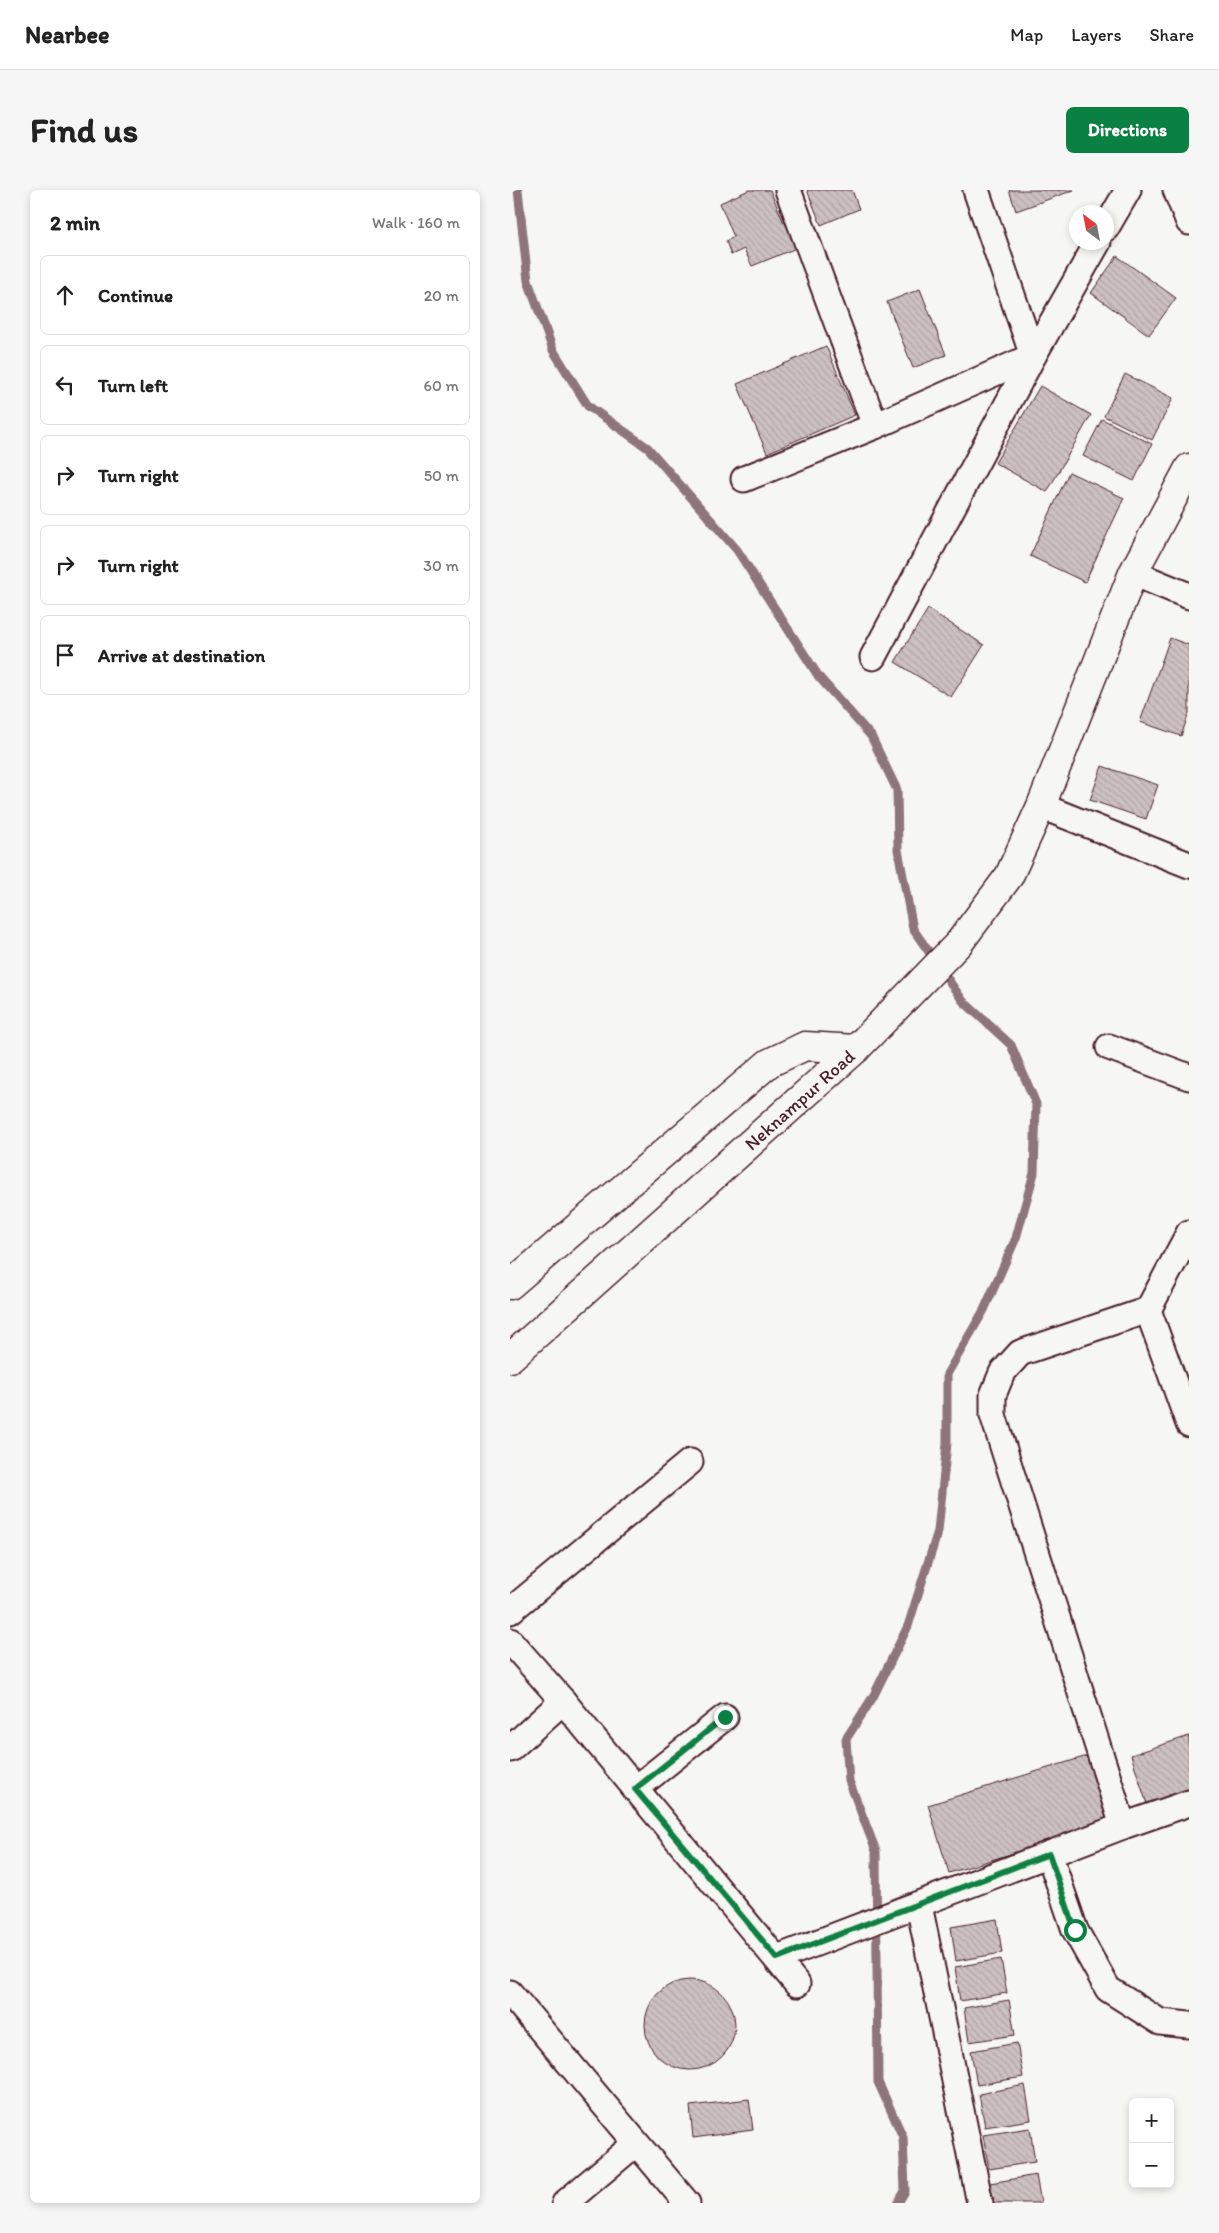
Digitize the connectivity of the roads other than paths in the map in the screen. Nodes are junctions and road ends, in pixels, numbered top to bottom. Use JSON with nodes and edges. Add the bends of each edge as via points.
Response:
{"nodes":[{"id":1,"x":788,"y":190,"type":"edge"},
{"id":2,"x":976,"y":190,"type":"edge"},
{"id":3,"x":1128,"y":190,"type":"edge"},
{"id":4,"x":1176,"y":190,"type":"edge"},
{"id":5,"x":1114,"y":214,"type":"edge"},
{"id":6,"x":1189,"y":222,"type":"edge"},
{"id":7,"x":1093,"y":250,"type":"edge"},
{"id":8,"x":1033,"y":356,"type":"junction"},
{"id":9,"x":875,"y":426,"type":"junction"},
{"id":10,"x":1189,"y":468,"type":"edge"},
{"id":11,"x":744,"y":479,"type":"dead end"},
{"id":12,"x":1133,"y":572,"type":"junction"},
{"id":13,"x":1189,"y":596,"type":"edge"},
{"id":14,"x":873,"y":657,"type":"dead end"},
{"id":15,"x":1042,"y":806,"type":"junction"},
{"id":16,"x":1189,"y":865,"type":"edge"},
{"id":17,"x":1109,"y":1047,"type":"dead end"},
{"id":18,"x":856,"y":1049,"type":"junction"},
{"id":19,"x":1189,"y":1077,"type":"edge"},
{"id":20,"x":1189,"y":1233,"type":"edge"},
{"id":21,"x":510,"y":1285,"type":"edge"},
{"id":22,"x":1148,"y":1310,"type":"junction"},
{"id":23,"x":510,"y":1358,"type":"edge"},
{"id":24,"x":1189,"y":1424,"type":"edge"},
{"id":25,"x":690,"y":1462,"type":"dead end"},
{"id":26,"x":510,"y":1611,"type":"edge"},
{"id":27,"x":510,"y":1641,"type":"edge"},
{"id":28,"x":563,"y":1701,"type":"junction"},
{"id":29,"x":725,"y":1717,"type":"dead end"},
{"id":30,"x":510,"y":1749,"type":"edge"},
{"id":31,"x":635,"y":1789,"type":"junction"},
{"id":32,"x":1189,"y":1803,"type":"edge"},
{"id":33,"x":1123,"y":1826,"type":"junction"},
{"id":34,"x":1049,"y":1854,"type":"junction"},
{"id":35,"x":908,"y":1909,"type":"junction"},
{"id":36,"x":777,"y":1958,"type":"junction"},
{"id":37,"x":797,"y":1984,"type":"dead end"},
{"id":38,"x":510,"y":1993,"type":"edge"},
{"id":39,"x":1189,"y":2025,"type":"edge"},
{"id":40,"x":635,"y":2144,"type":"junction"},
{"id":41,"x":566,"y":2203,"type":"edge"},
{"id":42,"x":687,"y":2203,"type":"edge"},
{"id":43,"x":980,"y":2203,"type":"edge"}],
"edges":[{"from":1,"to":9,"type":"street"},
{"from":2,"to":8,"type":"street"},
{"from":3,"to":5,"type":"street"},
{"from":4,"to":6,"type":"street"},
{"from":7,"to":8,"type":"street"},
{"from":8,"to":9,"type":"street"},
{"from":8,"to":14,"type":"street"},
{"from":9,"to":11,"type":"street"},
{"from":10,"to":12,"type":"street"},
{"from":12,"to":13,"type":"street"},
{"from":12,"to":15,"type":"street"},
{"from":15,"to":16,"type":"street"},
{"from":15,"to":18,"type":"street","via":[[1009,876],[959,943]]},
{"from":17,"to":19,"type":"street"},
{"from":18,"to":21,"type":"street","name":"Neknampur Road","via":[[805,1046],[769,1063]]},
{"from":18,"to":23,"type":"street","name":"Neknampur Road"},
{"from":20,"to":22,"type":"street"},
{"from":22,"to":24,"type":"street"},
{"from":22,"to":33,"type":"street","via":[[1020,1353],[1002,1374],[992,1395],[993,1416]]},
{"from":25,"to":26,"type":"street"},
{"from":27,"to":28,"type":"street"},
{"from":28,"to":30,"type":"street"},
{"from":28,"to":31,"type":"street"},
{"from":29,"to":31,"type":"street"},
{"from":31,"to":36,"type":"street"},
{"from":32,"to":33,"type":"street"},
{"from":33,"to":34,"type":"street"},
{"from":34,"to":35,"type":"street"},
{"from":34,"to":39,"type":"street","via":[[1075,1930],[1108,1989],[1160,2022]]},
{"from":35,"to":36,"type":"street"},
{"from":35,"to":43,"type":"street"},
{"from":36,"to":37,"type":"street"},
{"from":38,"to":40,"type":"street"},
{"from":40,"to":41,"type":"street"},
{"from":40,"to":42,"type":"street"}]}
